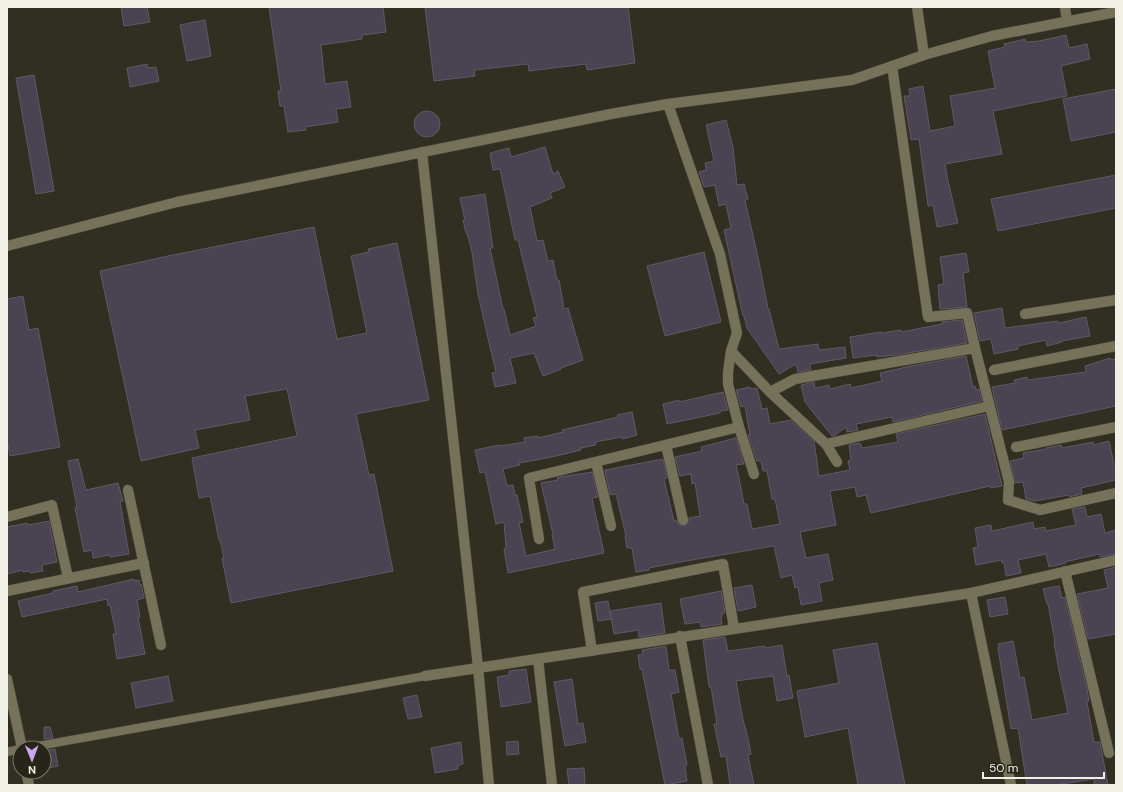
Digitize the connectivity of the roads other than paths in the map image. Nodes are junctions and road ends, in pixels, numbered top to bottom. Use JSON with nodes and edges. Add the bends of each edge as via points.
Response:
{"nodes":[{"id":1,"x":917,"y":7,"type":"edge"},
{"id":2,"x":1065,"y":7,"type":"edge"},
{"id":3,"x":1104,"y":10,"type":"edge"},
{"id":4,"x":1116,"y":12,"type":"edge"},
{"id":5,"x":1068,"y":21,"type":"junction"},
{"id":6,"x":924,"y":55,"type":"junction"},
{"id":7,"x":892,"y":66,"type":"junction"},
{"id":8,"x":668,"y":104,"type":"junction"},
{"id":9,"x":422,"y":152,"type":"junction"},
{"id":10,"x":7,"y":246,"type":"edge"},
{"id":11,"x":1116,"y":300,"type":"edge"},
{"id":12,"x":1025,"y":314,"type":"dead end"},
{"id":13,"x":1116,"y":346,"type":"edge"},
{"id":14,"x":975,"y":348,"type":"junction"},
{"id":15,"x":731,"y":351,"type":"junction"},
{"id":16,"x":994,"y":370,"type":"dead end"},
{"id":17,"x":770,"y":392,"type":"junction"},
{"id":18,"x":989,"y":406,"type":"junction"},
{"id":19,"x":739,"y":427,"type":"junction"},
{"id":20,"x":1116,"y":427,"type":"edge"},
{"id":21,"x":826,"y":444,"type":"junction"},
{"id":22,"x":666,"y":445,"type":"junction"},
{"id":23,"x":1016,"y":447,"type":"dead end"},
{"id":24,"x":596,"y":462,"type":"junction"},
{"id":25,"x":837,"y":462,"type":"dead end"},
{"id":26,"x":754,"y":474,"type":"dead end"},
{"id":27,"x":128,"y":490,"type":"dead end"},
{"id":28,"x":1116,"y":493,"type":"edge"},
{"id":29,"x":7,"y":517,"type":"edge"},
{"id":30,"x":683,"y":520,"type":"dead end"},
{"id":31,"x":611,"y":526,"type":"dead end"},
{"id":32,"x":539,"y":539,"type":"dead end"},
{"id":33,"x":1116,"y":560,"type":"edge"},
{"id":34,"x":144,"y":563,"type":"junction"},
{"id":35,"x":1065,"y":572,"type":"junction"},
{"id":36,"x":68,"y":578,"type":"junction"},
{"id":37,"x":7,"y":591,"type":"edge"},
{"id":38,"x":971,"y":593,"type":"junction"},
{"id":39,"x":734,"y":628,"type":"junction"},
{"id":40,"x":680,"y":636,"type":"junction"},
{"id":41,"x":161,"y":645,"type":"dead end"},
{"id":42,"x":592,"y":651,"type":"junction"},
{"id":43,"x":538,"y":659,"type":"junction"},
{"id":44,"x":478,"y":667,"type":"junction"},
{"id":45,"x":425,"y":676,"type":"joint"},
{"id":46,"x":7,"y":679,"type":"edge"},
{"id":47,"x":19,"y":740,"type":"edge"},
{"id":48,"x":52,"y":743,"type":"edge"},
{"id":49,"x":1109,"y":753,"type":"dead end"},
{"id":50,"x":489,"y":785,"type":"edge"},
{"id":51,"x":552,"y":785,"type":"edge"},
{"id":52,"x":708,"y":785,"type":"edge"},
{"id":53,"x":1011,"y":785,"type":"edge"}],
"edges":[{"from":1,"to":6,"type":"street"},
{"from":2,"to":5,"type":"street"},
{"from":3,"to":4,"type":"street"},
{"from":3,"to":5,"type":"street"},
{"from":5,"to":6,"type":"street","via":[[992,36]]},
{"from":6,"to":7,"type":"street"},
{"from":7,"to":8,"type":"street","via":[[852,80]]},
{"from":7,"to":14,"type":"street","via":[[928,317],[967,312]]},
{"from":8,"to":9,"type":"street"},
{"from":8,"to":15,"type":"street","via":[[720,254],[737,333]]},
{"from":9,"to":10,"type":"street","via":[[178,202]]},
{"from":9,"to":44,"type":"street"},
{"from":11,"to":12,"type":"street"},
{"from":13,"to":16,"type":"street"},
{"from":14,"to":17,"type":"street","via":[[795,379]]},
{"from":14,"to":18,"type":"street"},
{"from":15,"to":17,"type":"street"},
{"from":15,"to":19,"type":"street","via":[[728,384]]},
{"from":17,"to":21,"type":"street"},
{"from":18,"to":21,"type":"street"},
{"from":18,"to":28,"type":"street","via":[[1009,482],[1008,500],[1040,510]]},
{"from":19,"to":22,"type":"street"},
{"from":19,"to":26,"type":"street"},
{"from":20,"to":23,"type":"street"},
{"from":21,"to":25,"type":"street"},
{"from":22,"to":24,"type":"street"},
{"from":22,"to":30,"type":"street"},
{"from":24,"to":31,"type":"street"},
{"from":24,"to":32,"type":"street","via":[[529,478]]},
{"from":27,"to":34,"type":"street"},
{"from":29,"to":36,"type":"street","via":[[52,505]]},
{"from":33,"to":35,"type":"street"},
{"from":34,"to":36,"type":"street"},
{"from":34,"to":41,"type":"street"},
{"from":35,"to":38,"type":"street"},
{"from":35,"to":49,"type":"street"},
{"from":36,"to":37,"type":"street"},
{"from":38,"to":39,"type":"street"},
{"from":38,"to":53,"type":"street"},
{"from":39,"to":40,"type":"street"},
{"from":39,"to":42,"type":"street","via":[[723,564],[583,592]]},
{"from":40,"to":42,"type":"street"},
{"from":40,"to":52,"type":"street"},
{"from":42,"to":43,"type":"street"},
{"from":43,"to":44,"type":"street"},
{"from":43,"to":51,"type":"street"},
{"from":44,"to":45,"type":"street"},
{"from":44,"to":50,"type":"street"},
{"from":45,"to":48,"type":"lane"},
{"from":46,"to":47,"type":"street"}]}
